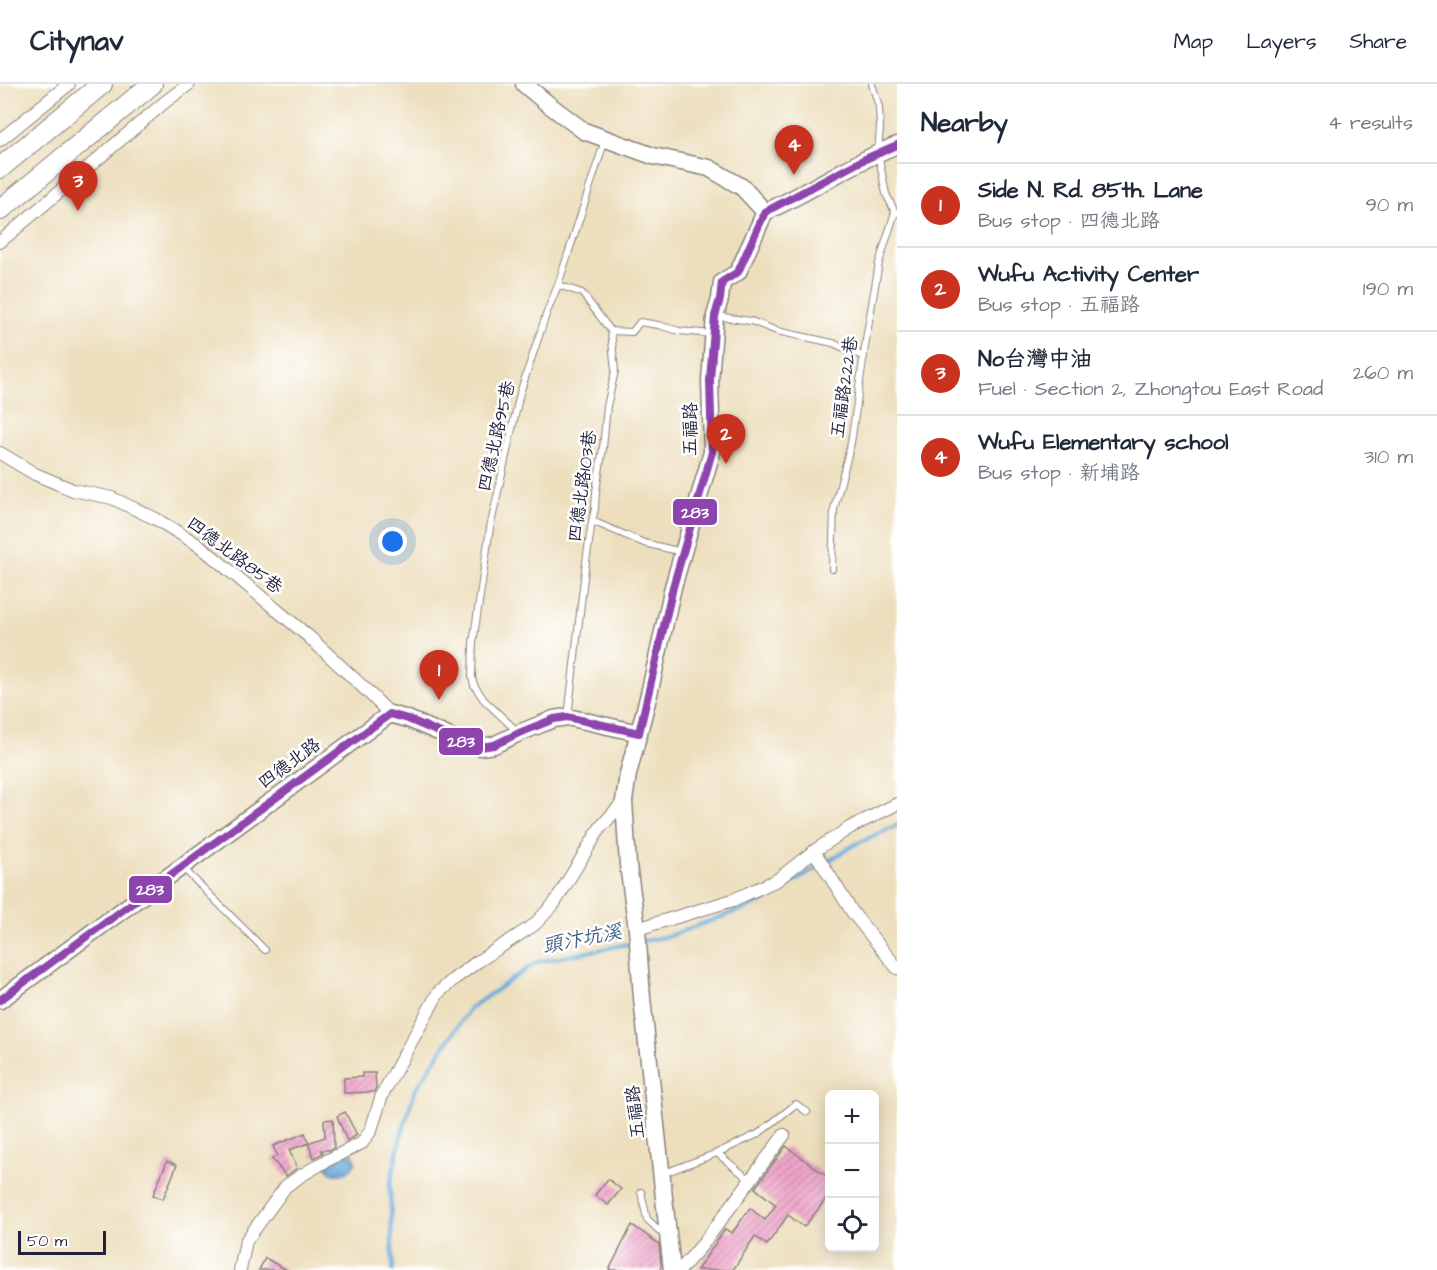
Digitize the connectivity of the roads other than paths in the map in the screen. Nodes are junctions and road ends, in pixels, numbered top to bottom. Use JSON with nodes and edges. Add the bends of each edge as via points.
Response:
{"nodes":[{"id":1,"x":69,"y":84,"type":"edge"},
{"id":2,"x":102,"y":84,"type":"edge"},
{"id":3,"x":152,"y":84,"type":"edge"},
{"id":4,"x":189,"y":84,"type":"edge"},
{"id":5,"x":524,"y":84,"type":"edge"},
{"id":6,"x":872,"y":84,"type":"edge"},
{"id":7,"x":606,"y":139,"type":"junction"},
{"id":8,"x":0,"y":140,"type":"edge"},
{"id":9,"x":897,"y":145,"type":"edge"},
{"id":10,"x":878,"y":153,"type":"junction"},
{"id":11,"x":0,"y":168,"type":"edge"},
{"id":12,"x":0,"y":210,"type":"edge"},
{"id":13,"x":765,"y":212,"type":"junction"},
{"id":14,"x":896,"y":212,"type":"edge"},
{"id":15,"x":0,"y":242,"type":"edge"},
{"id":16,"x":558,"y":285,"type":"junction"},
{"id":17,"x":715,"y":316,"type":"junction"},
{"id":18,"x":611,"y":331,"type":"junction"},
{"id":19,"x":713,"y":334,"type":"junction"},
{"id":20,"x":864,"y":357,"type":"junction"},
{"id":21,"x":0,"y":453,"type":"edge"},
{"id":22,"x":592,"y":521,"type":"junction"},
{"id":23,"x":683,"y":552,"type":"junction"},
{"id":24,"x":832,"y":569,"type":"dead end"},
{"id":25,"x":390,"y":714,"type":"junction"},
{"id":26,"x":567,"y":717,"type":"junction"},
{"id":27,"x":519,"y":733,"type":"junction"},
{"id":28,"x":639,"y":733,"type":"junction"},
{"id":29,"x":624,"y":801,"type":"junction"},
{"id":30,"x":897,"y":804,"type":"edge"},
{"id":31,"x":814,"y":851,"type":"junction"},
{"id":32,"x":182,"y":866,"type":"junction"},
{"id":33,"x":637,"y":929,"type":"junction"},
{"id":34,"x":265,"y":950,"type":"dead end"},
{"id":35,"x":897,"y":968,"type":"edge"},
{"id":36,"x":0,"y":1000,"type":"edge"},
{"id":37,"x":807,"y":1112,"type":"dead end"},
{"id":38,"x":784,"y":1135,"type":"dead end"},
{"id":39,"x":717,"y":1153,"type":"junction"},
{"id":40,"x":662,"y":1175,"type":"junction"},
{"id":41,"x":750,"y":1180,"type":"junction"},
{"id":42,"x":641,"y":1192,"type":"dead end"},
{"id":43,"x":669,"y":1240,"type":"junction"},
{"id":44,"x":240,"y":1270,"type":"edge"},
{"id":45,"x":672,"y":1270,"type":"edge"},
{"id":46,"x":680,"y":1270,"type":"edge"}],
"edges":[{"from":1,"to":8,"type":"street"},
{"from":2,"to":11,"type":"main road"},
{"from":3,"to":12,"type":"main road"},
{"from":4,"to":15,"type":"street"},
{"from":5,"to":7,"type":"street","via":[[584,131]]},
{"from":6,"to":10,"type":"lane","via":[[879,107]]},
{"from":7,"to":13,"type":"street","via":[[653,156],[709,168],[742,187]]},
{"from":7,"to":16,"type":"lane","name":"四德北路95巷"},
{"from":9,"to":10,"type":"street"},
{"from":10,"to":13,"type":"street"},
{"from":10,"to":14,"type":"lane","via":[[886,194]]},
{"from":13,"to":17,"type":"street","name":"五福路","via":[[738,272],[722,282]]},
{"from":14,"to":20,"type":"lane","name":"五福路222巷","via":[[879,263]]},
{"from":16,"to":18,"type":"lane","via":[[582,293]]},
{"from":16,"to":27,"type":"lane","name":"四德北路95巷","via":[[519,393],[490,528],[473,643],[474,685]]},
{"from":17,"to":19,"type":"street","name":"五福路"},
{"from":17,"to":20,"type":"lane","via":[[751,321],[833,343]]},
{"from":18,"to":19,"type":"lane","via":[[632,332],[640,322]]},
{"from":18,"to":22,"type":"lane","name":"四德北路103巷","via":[[615,371]]},
{"from":19,"to":23,"type":"street","name":"五福路","via":[[712,452]]},
{"from":20,"to":24,"type":"lane","name":"五福路222巷","via":[[852,443],[834,509]]},
{"from":21,"to":25,"type":"street","name":"四德北路85巷","via":[[73,490],[112,498],[200,546],[308,636]]},
{"from":22,"to":23,"type":"lane","via":[[644,543]]},
{"from":22,"to":26,"type":"lane","name":"四德北路103巷"},
{"from":23,"to":28,"type":"street","name":"五福路"},
{"from":25,"to":27,"type":"street","via":[[408,718],[469,746],[494,745]]},
{"from":25,"to":32,"type":"street","name":"四德北路"},
{"from":26,"to":27,"type":"street"},
{"from":26,"to":28,"type":"street"},
{"from":28,"to":29,"type":"street","name":"五福路"},
{"from":29,"to":33,"type":"street","name":"五福路"},
{"from":29,"to":44,"type":"street","via":[[600,828],[554,904],[534,925],[438,993],[382,1095],[371,1130],[362,1143],[286,1186],[246,1241]]},
{"from":30,"to":31,"type":"street"},
{"from":31,"to":33,"type":"street","via":[[777,879],[733,900]]},
{"from":31,"to":35,"type":"street","via":[[853,913]]},
{"from":32,"to":34,"type":"lane"},
{"from":32,"to":36,"type":"street","name":"四德北路"},
{"from":33,"to":40,"type":"street","name":"五福路"},
{"from":37,"to":39,"type":"lane","via":[[795,1104],[758,1134]]},
{"from":38,"to":41,"type":"street"},
{"from":39,"to":40,"type":"lane"},
{"from":39,"to":41,"type":"lane"},
{"from":40,"to":43,"type":"street","name":"五福路"},
{"from":41,"to":46,"type":"street"},
{"from":42,"to":43,"type":"lane","via":[[646,1219]]},
{"from":43,"to":45,"type":"street","name":"五福路"}]}
